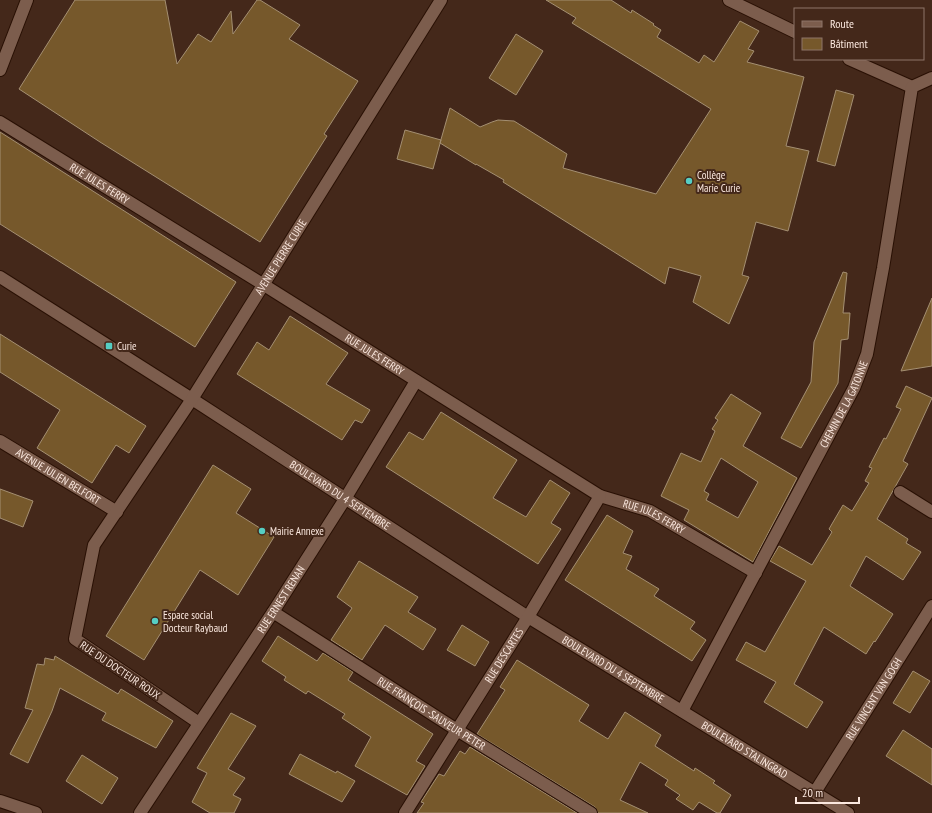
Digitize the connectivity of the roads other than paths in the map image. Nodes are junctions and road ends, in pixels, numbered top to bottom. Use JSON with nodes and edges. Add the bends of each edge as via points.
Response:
{"nodes":[{"id":1,"x":27,"y":0,"type":"edge"},
{"id":2,"x":441,"y":0,"type":"edge"},
{"id":3,"x":729,"y":0,"type":"edge"},
{"id":4,"x":794,"y":32,"type":"edge"},
{"id":5,"x":851,"y":60,"type":"edge"},
{"id":6,"x":0,"y":70,"type":"edge"},
{"id":7,"x":932,"y":78,"type":"edge"},
{"id":8,"x":912,"y":88,"type":"junction"},
{"id":9,"x":0,"y":122,"type":"edge"},
{"id":10,"x":0,"y":277,"type":"edge"},
{"id":11,"x":264,"y":285,"type":"junction"},
{"id":12,"x":416,"y":381,"type":"junction"},
{"id":13,"x":192,"y":399,"type":"junction"},
{"id":14,"x":0,"y":441,"type":"edge"},
{"id":15,"x":900,"y":492,"type":"dead end"},
{"id":16,"x":600,"y":496,"type":"junction"},
{"id":17,"x":345,"y":499,"type":"junction"},
{"id":18,"x":116,"y":512,"type":"junction"},
{"id":19,"x":932,"y":512,"type":"edge"},
{"id":20,"x":756,"y":572,"type":"junction"},
{"id":21,"x":932,"y":606,"type":"edge"},
{"id":22,"x":273,"y":612,"type":"junction"},
{"id":23,"x":528,"y":617,"type":"junction"},
{"id":24,"x":682,"y":711,"type":"junction"},
{"id":25,"x":199,"y":723,"type":"junction"},
{"id":26,"x":457,"y":730,"type":"junction"},
{"id":27,"x":815,"y":792,"type":"junction"},
{"id":28,"x":0,"y":801,"type":"edge"},
{"id":29,"x":36,"y":813,"type":"edge"},
{"id":30,"x":140,"y":813,"type":"edge"},
{"id":31,"x":405,"y":813,"type":"edge"},
{"id":32,"x":591,"y":813,"type":"edge"},
{"id":33,"x":848,"y":813,"type":"edge"}],
"edges":[{"from":1,"to":6,"type":"street"},
{"from":2,"to":11,"type":"street","name":"AVENUE PIERRE CURIE"},
{"from":3,"to":4,"type":"street"},
{"from":5,"to":8,"type":"street"},
{"from":7,"to":8,"type":"street"},
{"from":8,"to":20,"type":"street","name":"CHEMIN DE LA GATONNE","via":[[867,354],[854,388]]},
{"from":9,"to":11,"type":"street","name":"RUE JULES FERRY"},
{"from":10,"to":13,"type":"street","name":"BOULEVARD DU 4 SEPTEMBRE"},
{"from":11,"to":12,"type":"street","name":"RUE JULES FERRY"},
{"from":11,"to":13,"type":"street","name":"AVENUE PIERRE CURIE"},
{"from":12,"to":16,"type":"street","name":"RUE JULES FERRY"},
{"from":12,"to":17,"type":"street","name":"RUE ERNEST RENAN"},
{"from":13,"to":17,"type":"street","name":"BOULEVARD DU 4 SEPTEMBRE"},
{"from":13,"to":18,"type":"street","name":"AVENUE PIERRE CURIE"},
{"from":14,"to":18,"type":"street","name":"AVENUE JULIEN BELFORT"},
{"from":15,"to":19,"type":"street"},
{"from":16,"to":20,"type":"street","name":"RUE JULES FERRY","via":[[650,511]]},
{"from":16,"to":23,"type":"street","name":"RUE DESCARTES"},
{"from":17,"to":22,"type":"street","name":"RUE ERNEST RENAN"},
{"from":17,"to":23,"type":"street","name":"BOULEVARD DU 4 SEPTEMBRE"},
{"from":18,"to":25,"type":"street","name":"RUE DU DOCTEUR ROUX","via":[[94,545],[75,639]]},
{"from":20,"to":24,"type":"street","name":"CHEMIN DE LA GATONNE"},
{"from":21,"to":27,"type":"street","name":"RUE VINCENT VAN GOGH"},
{"from":22,"to":25,"type":"street","name":"RUE ERNEST RENAN"},
{"from":22,"to":26,"type":"street","name":"RUE FRANÇOIS -SAUVEUR PETER"},
{"from":23,"to":24,"type":"street","name":"BOULEVARD DU 4 SEPTEMBRE"},
{"from":23,"to":26,"type":"street","name":"RUE DESCARTES"},
{"from":24,"to":27,"type":"street","name":"BOULEVARD STALINGRAD"},
{"from":25,"to":30,"type":"street","name":"RUE ERNEST RENAN"},
{"from":26,"to":31,"type":"street","name":"RUE DESCARTES"},
{"from":26,"to":32,"type":"street","name":"RUE FRANÇOIS -SAUVEUR PETER"},
{"from":27,"to":33,"type":"street","name":"BOULEVARD STALINGRAD"},
{"from":28,"to":29,"type":"street"}]}
